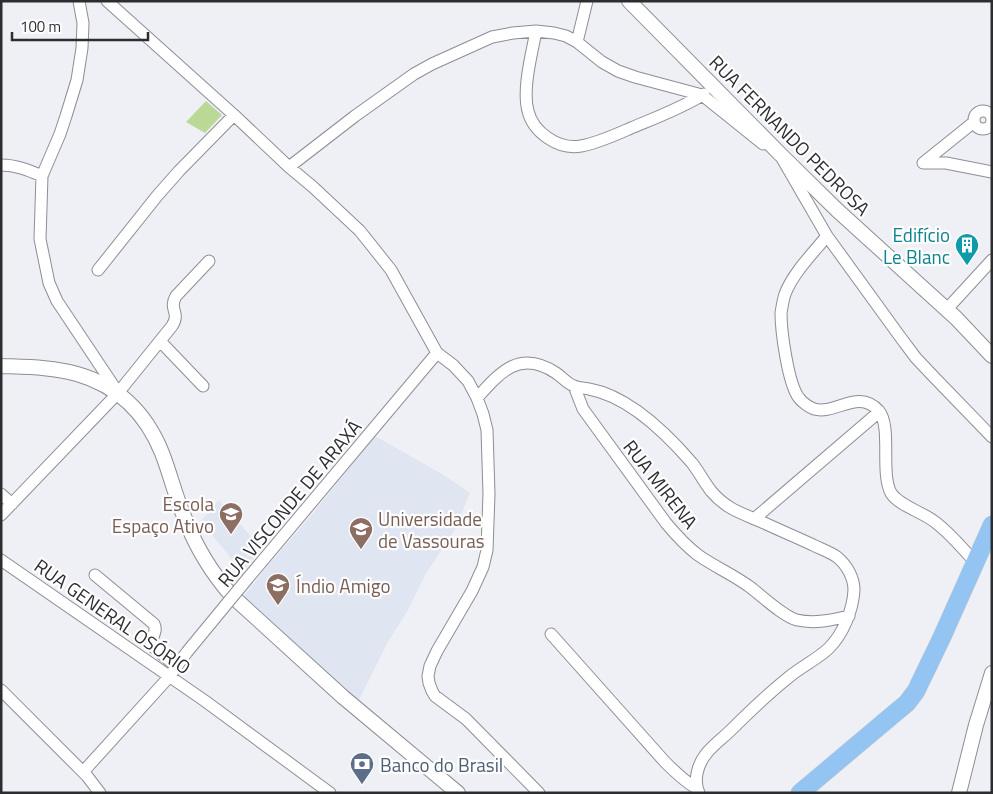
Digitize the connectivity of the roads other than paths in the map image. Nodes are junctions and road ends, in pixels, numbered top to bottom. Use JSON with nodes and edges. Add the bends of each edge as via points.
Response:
{"nodes":[{"id":1,"x":79,"y":1,"type":"edge"},
{"id":2,"x":107,"y":1,"type":"edge"},
{"id":3,"x":587,"y":1,"type":"edge"},
{"id":4,"x":629,"y":1,"type":"edge"},
{"id":5,"x":536,"y":31,"type":"junction"},
{"id":6,"x":577,"y":42,"type":"junction"},
{"id":7,"x":708,"y":91,"type":"junction"},
{"id":8,"x":234,"y":115,"type":"junction"},
{"id":9,"x":974,"y":122,"type":"dead end"},
{"id":10,"x":778,"y":152,"type":"junction"},
{"id":11,"x":1,"y":166,"type":"edge"},
{"id":12,"x":288,"y":166,"type":"junction"},
{"id":13,"x":992,"y":172,"type":"edge"},
{"id":14,"x":42,"y":176,"type":"junction"},
{"id":15,"x":827,"y":236,"type":"junction"},
{"id":16,"x":992,"y":260,"type":"edge"},
{"id":17,"x":209,"y":261,"type":"dead end"},
{"id":18,"x":98,"y":270,"type":"dead end"},
{"id":19,"x":947,"y":310,"type":"junction"},
{"id":20,"x":160,"y":340,"type":"junction"},
{"id":21,"x":437,"y":353,"type":"junction"},
{"id":22,"x":992,"y":356,"type":"edge"},
{"id":23,"x":1,"y":366,"type":"edge"},
{"id":24,"x":203,"y":386,"type":"dead end"},
{"id":25,"x":574,"y":386,"type":"junction"},
{"id":26,"x":118,"y":393,"type":"junction"},
{"id":27,"x":477,"y":398,"type":"junction"},
{"id":28,"x":880,"y":412,"type":"junction"},
{"id":29,"x":992,"y":437,"type":"edge"},
{"id":30,"x":1,"y":494,"type":"edge"},
{"id":31,"x":12,"y":504,"type":"junction"},
{"id":32,"x":1,"y":515,"type":"edge"},
{"id":33,"x":754,"y":519,"type":"junction"},
{"id":34,"x":992,"y":525,"type":"edge"},
{"id":35,"x":1,"y":560,"type":"edge"},
{"id":36,"x":975,"y":562,"type":"junction"},
{"id":37,"x":95,"y":575,"type":"dead end"},
{"id":38,"x":850,"y":616,"type":"junction"},
{"id":39,"x":552,"y":634,"type":"dead end"},
{"id":40,"x":176,"y":666,"type":"junction"},
{"id":41,"x":992,"y":673,"type":"edge"},
{"id":42,"x":169,"y":676,"type":"junction"},
{"id":43,"x":1,"y":690,"type":"edge"},
{"id":44,"x":85,"y":774,"type":"junction"},
{"id":45,"x":698,"y":790,"type":"edge"},
{"id":46,"x":100,"y":793,"type":"edge"},
{"id":47,"x":109,"y":793,"type":"edge"},
{"id":48,"x":330,"y":793,"type":"edge"},
{"id":49,"x":458,"y":793,"type":"edge"},
{"id":50,"x":539,"y":793,"type":"edge"},
{"id":51,"x":800,"y":793,"type":"edge"},
{"id":52,"x":959,"y":793,"type":"edge"}],
"edges":[{"from":1,"to":14,"type":"street","via":[[83,36],[76,80],[60,134]]},
{"from":2,"to":8,"type":"street"},
{"from":3,"to":6,"type":"street"},
{"from":4,"to":7,"type":"street","name":"RUA FERNANDO PEDROSA"},
{"from":5,"to":6,"type":"street","via":[[566,36]]},
{"from":5,"to":7,"type":"street","via":[[527,86],[528,112],[545,136],[568,146],[596,141],[659,117]]},
{"from":5,"to":12,"type":"street","via":[[492,37],[432,64]]},
{"from":6,"to":7,"type":"street","via":[[618,71]]},
{"from":7,"to":10,"type":"street","name":"RUA FERNANDO PEDROSA"},
{"from":8,"to":12,"type":"street"},
{"from":8,"to":18,"type":"street","via":[[157,196]]},
{"from":9,"to":13,"type":"street","via":[[923,163],[946,163]]},
{"from":10,"to":15,"type":"street"},
{"from":10,"to":19,"type":"street","name":"RUA FERNANDO PEDROSA"},
{"from":11,"to":14,"type":"street","via":[[24,168]]},
{"from":12,"to":21,"type":"street","via":[[360,231],[379,254]]},
{"from":14,"to":26,"type":"street","via":[[40,239],[49,282],[57,301]]},
{"from":15,"to":28,"type":"street","via":[[790,283],[785,296],[782,327],[792,381],[798,397],[815,409],[862,401]]},
{"from":15,"to":29,"type":"street","via":[[916,358]]},
{"from":16,"to":19,"type":"street"},
{"from":17,"to":20,"type":"street","via":[[176,296],[173,304],[176,320]]},
{"from":19,"to":22,"type":"street","name":"RUA FERNANDO PEDROSA"},
{"from":20,"to":24,"type":"street"},
{"from":20,"to":26,"type":"street"},
{"from":21,"to":27,"type":"street","via":[[454,365]]},
{"from":21,"to":40,"type":"street","name":"RUA VISCONDE DE ARAXÁ","bridge":true},
{"from":23,"to":26,"type":"street","via":[[75,373]]},
{"from":25,"to":27,"type":"street","via":[[556,372],[526,362],[501,373]]},
{"from":25,"to":33,"type":"street","via":[[616,398],[639,412],[692,464],[715,495],[728,507]]},
{"from":25,"to":38,"type":"street","name":"RUA MIRENA","via":[[583,409],[666,523],[698,555],[743,582],[795,620],[812,622]]},
{"from":26,"to":31,"type":"street"},
{"from":26,"to":49,"type":"street","via":[[133,406],[154,435],[194,540],[222,585],[343,697]]},
{"from":27,"to":50,"type":"street","via":[[487,430],[487,550],[472,591],[430,666],[429,684],[435,696],[466,719]]},
{"from":28,"to":33,"type":"street"},
{"from":28,"to":36,"type":"street","via":[[892,494],[936,522]]},
{"from":30,"to":31,"type":"street"},
{"from":31,"to":32,"type":"street"},
{"from":33,"to":38,"type":"street","via":[[837,557],[850,574],[854,589]]},
{"from":34,"to":36,"type":"main road"},
{"from":35,"to":42,"type":"street","name":"RUA GENERAL OSÓRIO"},
{"from":36,"to":51,"type":"main road","via":[[916,691],[907,703]]},
{"from":37,"to":40,"type":"street","via":[[154,624],[151,645]]},
{"from":38,"to":45,"type":"street","via":[[828,648],[789,676],[706,754],[696,777]]},
{"from":39,"to":45,"type":"street","via":[[665,762]]},
{"from":40,"to":42,"type":"street","name":"RUA VISCONDE DE ARAXÁ"},
{"from":41,"to":52,"type":"street"},
{"from":42,"to":44,"type":"street","name":"RUA VISCONDE DE ARAXÁ"},
{"from":42,"to":48,"type":"street","name":"RUA GENERAL OSÓRIO"},
{"from":43,"to":44,"type":"street"},
{"from":44,"to":46,"type":"street"},
{"from":44,"to":47,"type":"street"}]}
